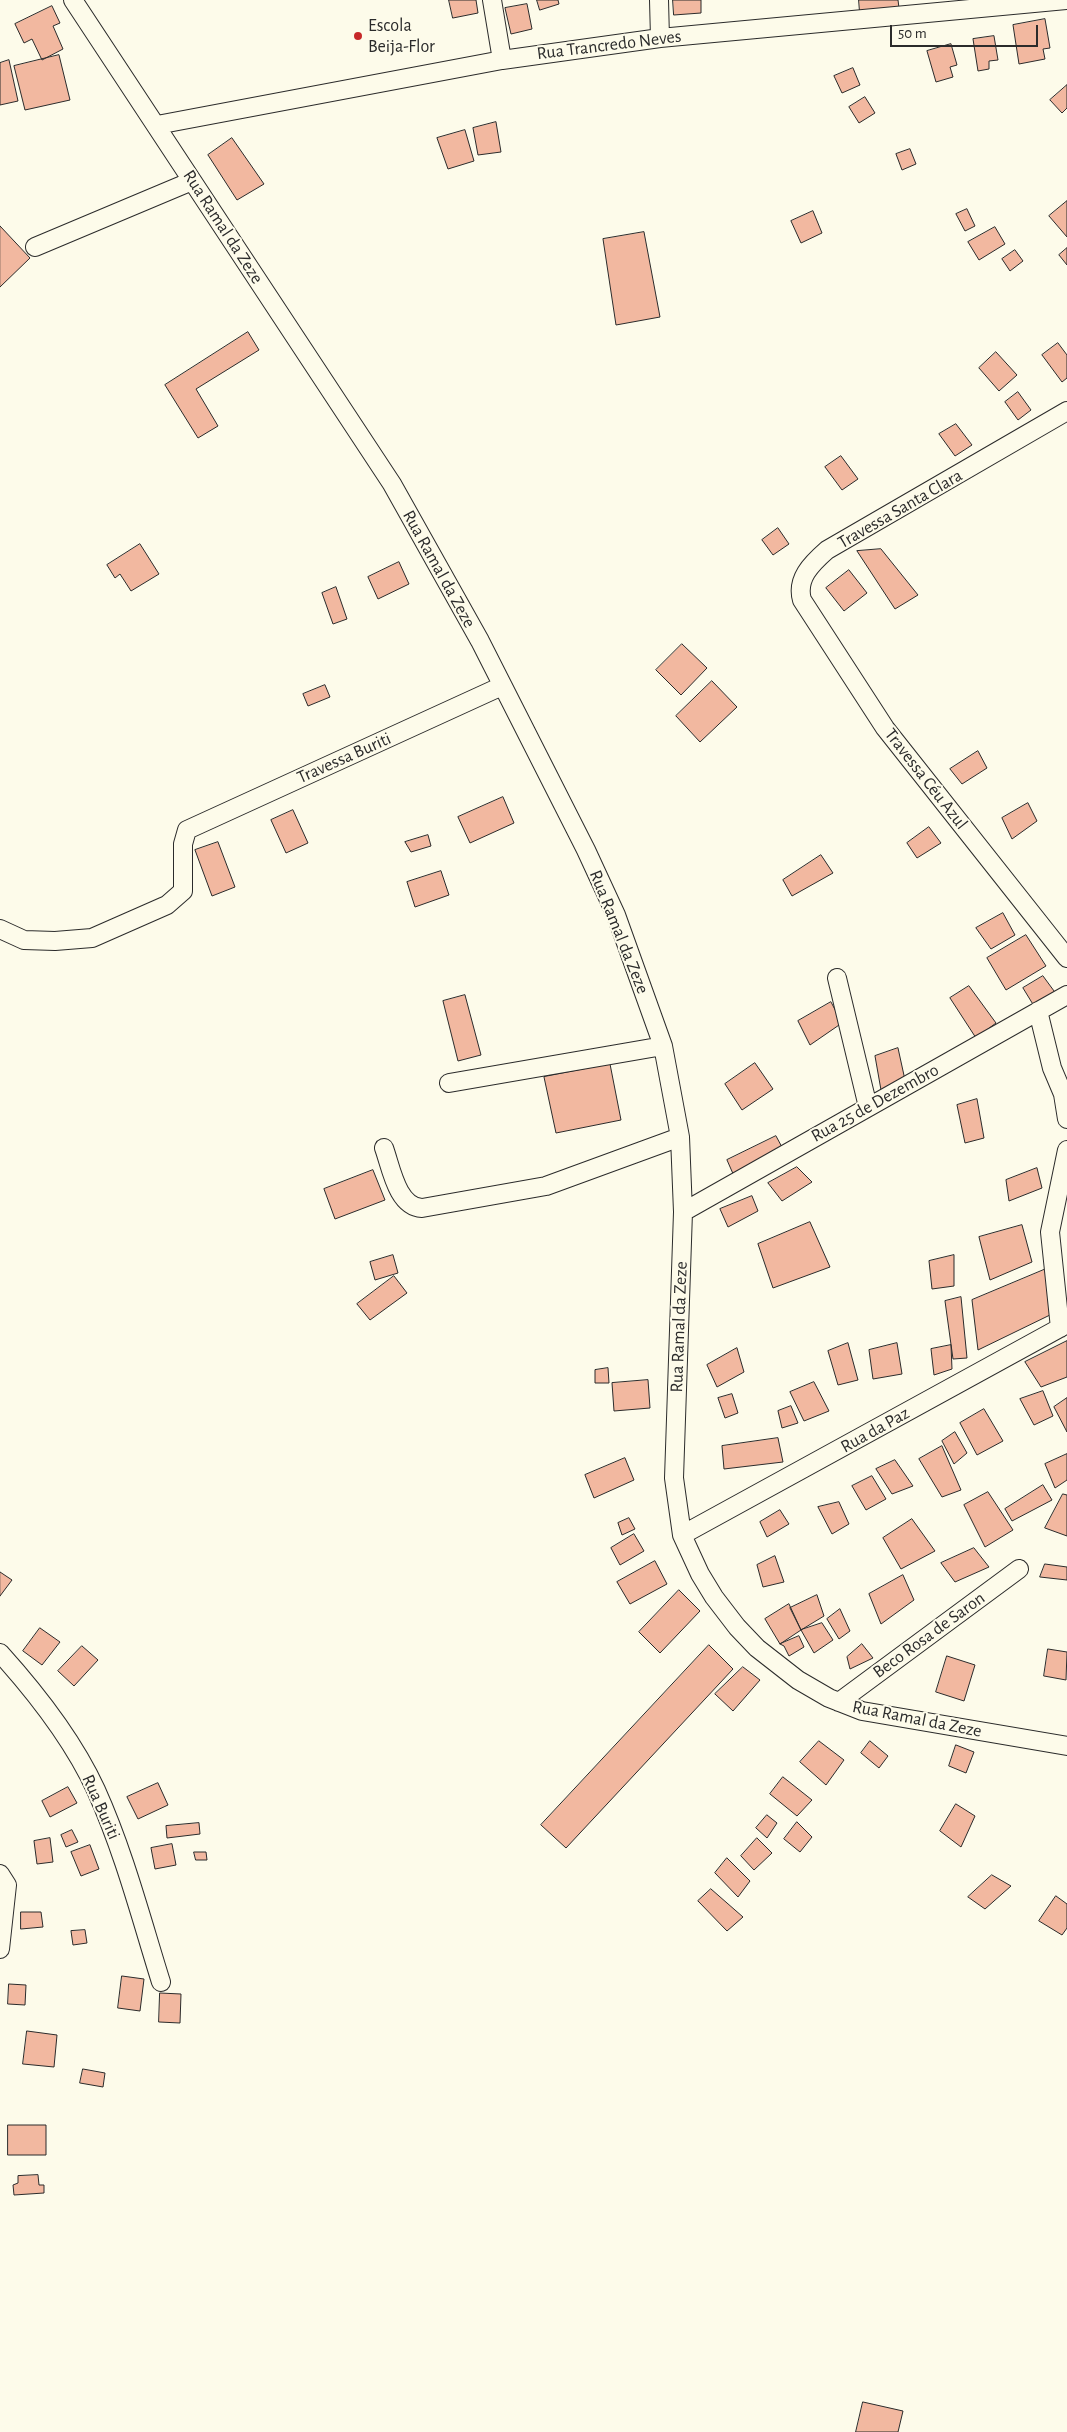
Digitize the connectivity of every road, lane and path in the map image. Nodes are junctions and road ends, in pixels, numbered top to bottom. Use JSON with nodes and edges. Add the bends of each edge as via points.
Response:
{"nodes":[{"id":1,"x":73,"y":0,"type":"edge"},
{"id":2,"x":492,"y":0,"type":"edge"},
{"id":3,"x":659,"y":0,"type":"edge"},
{"id":4,"x":1058,"y":1,"type":"edge"},
{"id":5,"x":660,"y":38,"type":"junction"},
{"id":6,"x":502,"y":60,"type":"junction"},
{"id":7,"x":157,"y":125,"type":"junction"},
{"id":8,"x":192,"y":181,"type":"junction"},
{"id":9,"x":35,"y":247,"type":"dead end"},
{"id":10,"x":1067,"y":411,"type":"edge"},
{"id":11,"x":799,"y":590,"type":"joint"},
{"id":12,"x":502,"y":686,"type":"junction"},
{"id":13,"x":0,"y":930,"type":"edge"},
{"id":14,"x":1067,"y":958,"type":"edge"},
{"id":15,"x":837,"y":978,"type":"dead end"},
{"id":16,"x":1067,"y":995,"type":"edge"},
{"id":17,"x":1038,"y":1011,"type":"junction"},
{"id":18,"x":663,"y":1046,"type":"junction"},
{"id":19,"x":449,"y":1084,"type":"dead end"},
{"id":20,"x":868,"y":1107,"type":"junction"},
{"id":21,"x":1067,"y":1119,"type":"edge"},
{"id":22,"x":680,"y":1137,"type":"junction"},
{"id":23,"x":384,"y":1148,"type":"dead end"},
{"id":24,"x":1067,"y":1150,"type":"edge"},
{"id":25,"x":684,"y":1212,"type":"junction"},
{"id":26,"x":1064,"y":1326,"type":"edge"},
{"id":27,"x":682,"y":1535,"type":"junction"},
{"id":28,"x":1019,"y":1569,"type":"dead end"},
{"id":29,"x":0,"y":1653,"type":"edge"},
{"id":30,"x":838,"y":1702,"type":"junction"},
{"id":31,"x":1067,"y":1746,"type":"edge"},
{"id":32,"x":0,"y":1874,"type":"edge"},
{"id":33,"x":0,"y":1949,"type":"edge"},
{"id":34,"x":160,"y":1982,"type":"dead end"}],
"edges":[{"from":1,"to":7,"type":"street","name":"Rua Ramal da Zeze"},
{"from":2,"to":6,"type":"street"},
{"from":3,"to":5,"type":"street"},
{"from":4,"to":5,"type":"street","name":"Rua Trancredo Neves"},
{"from":5,"to":6,"type":"street","name":"Rua Trancredo Neves"},
{"from":6,"to":7,"type":"street","name":"Rua Trancredo Neves"},
{"from":7,"to":8,"type":"street","name":"Rua Ramal da Zeze"},
{"from":8,"to":9,"type":"street"},
{"from":8,"to":12,"type":"street","name":"Rua Ramal da Zeze","via":[[392,484]]},
{"from":10,"to":11,"type":"street","name":"Travessa Santa Clara","via":[[826,550],[810,565]]},
{"from":11,"to":14,"type":"street","name":"Travessa Céu Azul","via":[[806,607],[886,728]]},
{"from":12,"to":13,"type":"street","name":"Travessa Buriti","via":[[187,830],[183,844],[183,891],[167,905],[92,938],[24,940]]},
{"from":12,"to":18,"type":"street","name":"Rua Ramal da Zeze","via":[[616,916]]},
{"from":15,"to":20,"type":"street"},
{"from":16,"to":17,"type":"street","name":"Rua 25 de Dezembro"},
{"from":17,"to":20,"type":"street","name":"Rua 25 de Dezembro"},
{"from":17,"to":21,"type":"street","via":[[1052,1068],[1063,1094]]},
{"from":18,"to":19,"type":"street"},
{"from":18,"to":22,"type":"street","name":"Rua Ramal da Zeze"},
{"from":20,"to":25,"type":"street","name":"Rua 25 de Dezembro"},
{"from":22,"to":23,"type":"street","via":[[546,1186],[422,1208],[415,1208],[403,1198]]},
{"from":22,"to":25,"type":"street","name":"Rua Ramal da Zeze"},
{"from":24,"to":26,"type":"street","via":[[1050,1232]]},
{"from":25,"to":27,"type":"street","name":"Rua Ramal da Zeze","via":[[674,1478]]},
{"from":26,"to":27,"type":"street","name":"Rua da Paz"},
{"from":27,"to":30,"type":"street","name":"Rua Ramal da Zeze","via":[[709,1589],[737,1626],[758,1648],[798,1680]]},
{"from":28,"to":30,"type":"street","name":"Beco Rosa de Saron"},
{"from":29,"to":34,"type":"street","name":"Rua Buriti","via":[[52,1717],[95,1789],[123,1859]]},
{"from":30,"to":31,"type":"street","name":"Rua Ramal da Zeze","via":[[876,1714]]},
{"from":32,"to":33,"type":"street","via":[[7,1885]]}]}
